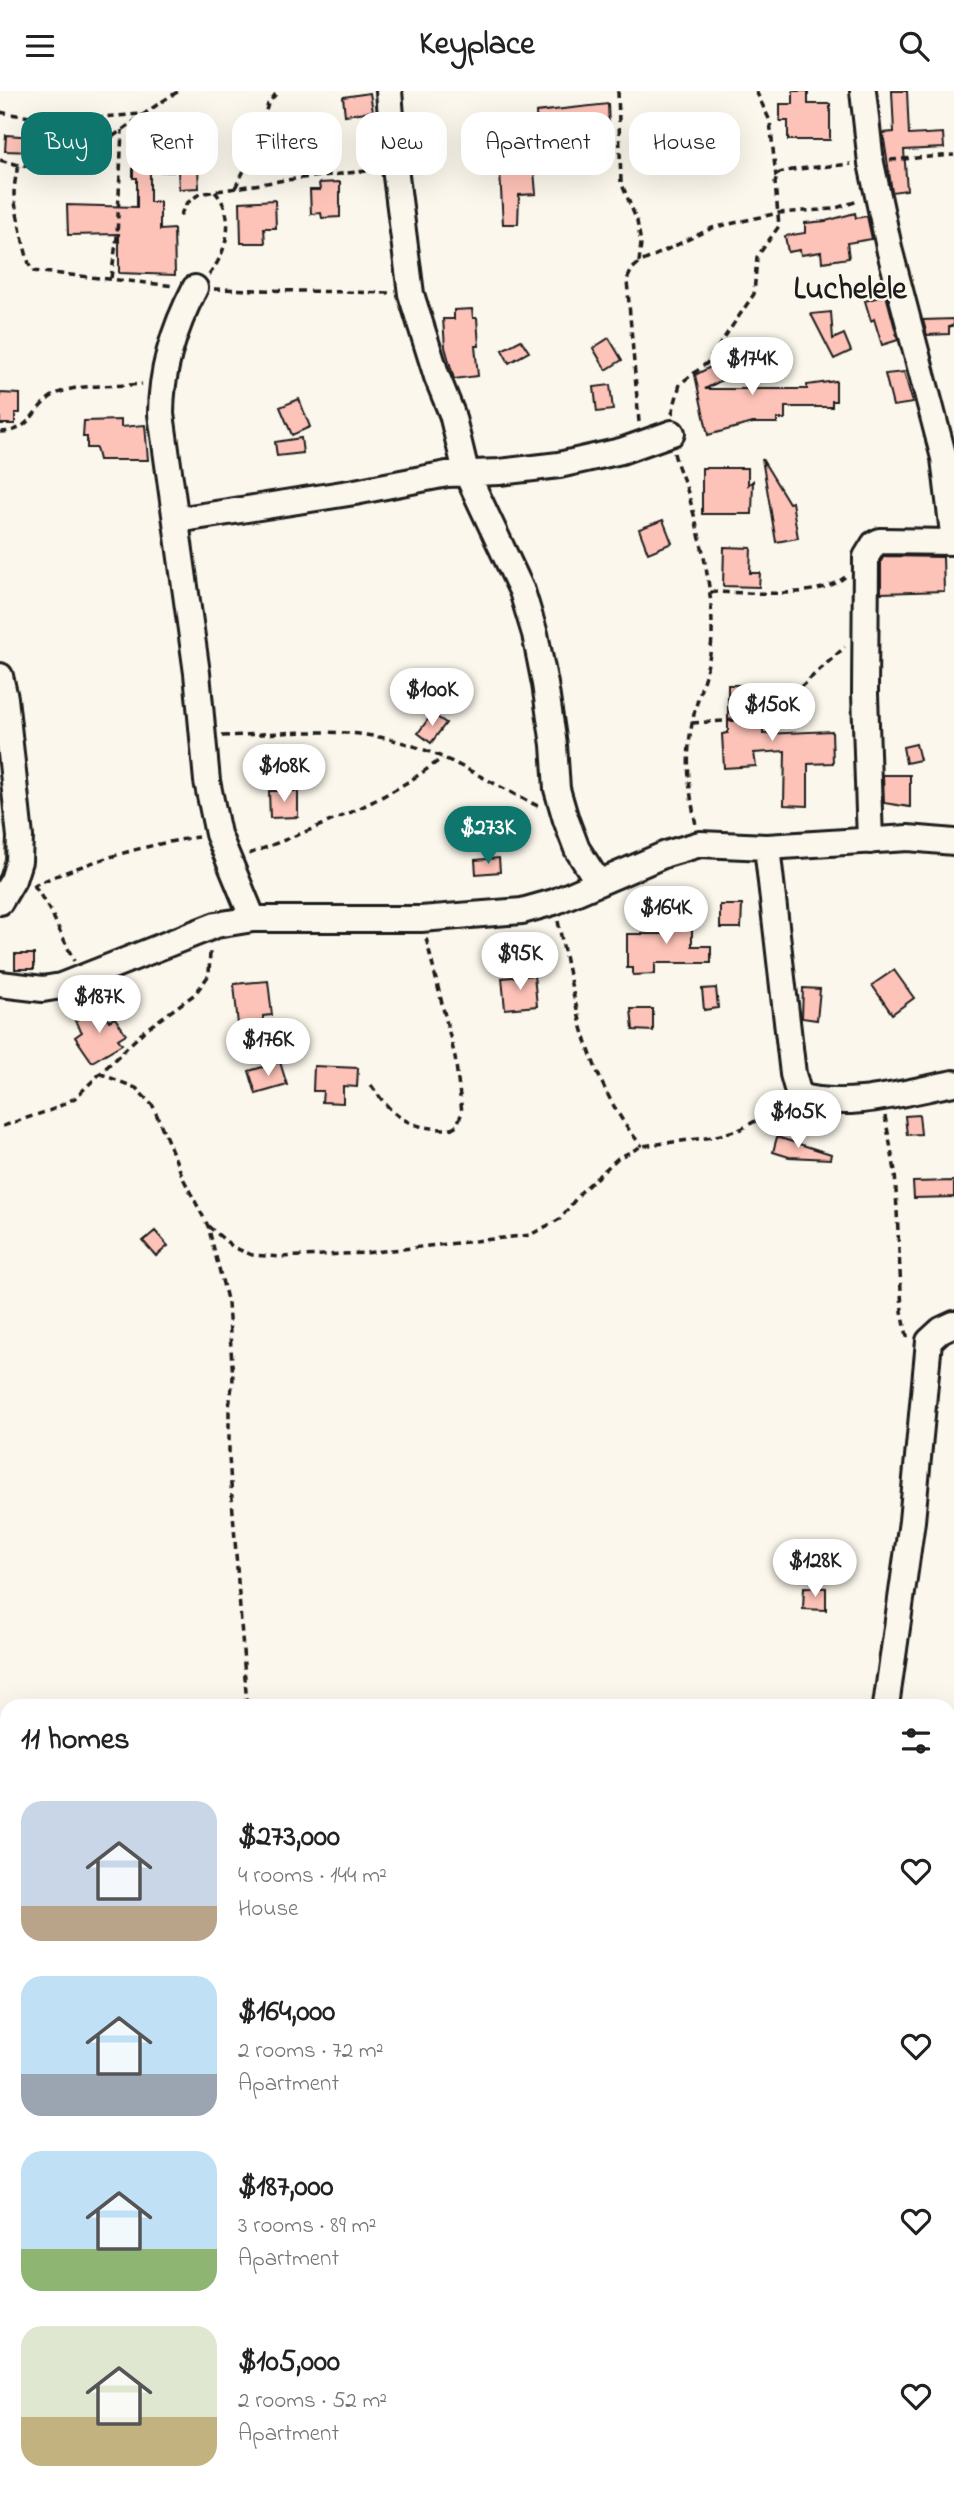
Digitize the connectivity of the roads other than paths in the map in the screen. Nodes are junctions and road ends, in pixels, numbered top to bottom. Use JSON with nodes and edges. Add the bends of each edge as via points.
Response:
{"nodes":[{"id":1,"x":389,"y":91,"type":"edge"},
{"id":2,"x":863,"y":91,"type":"edge"},
{"id":3,"x":195,"y":288,"type":"road end"},
{"id":4,"x":673,"y":433,"type":"road end"},
{"id":5,"x":466,"y":472,"type":"junction"},
{"id":6,"x":177,"y":520,"type":"junction"},
{"id":7,"x":954,"y":542,"type":"edge"},
{"id":8,"x":0,"y":676,"type":"edge"},
{"id":9,"x":870,"y":841,"type":"junction"},
{"id":10,"x":954,"y":842,"type":"edge"},
{"id":11,"x":767,"y":847,"type":"junction"},
{"id":12,"x":598,"y":882,"type":"junction"},
{"id":13,"x":0,"y":902,"type":"edge"},
{"id":14,"x":253,"y":919,"type":"junction"},
{"id":15,"x":0,"y":984,"type":"edge"},
{"id":16,"x":954,"y":1083,"type":"edge"},
{"id":17,"x":954,"y":1324,"type":"edge"},
{"id":18,"x":887,"y":1699,"type":"edge"}],
"edges":[{"from":1,"to":5,"type":"street","via":[[411,294],[452,414]]},
{"from":2,"to":7,"type":"street","via":[[890,252],[944,458]]},
{"from":3,"to":6,"type":"street","via":[[180,317],[161,382],[161,414]]},
{"from":4,"to":5,"type":"street","via":[[559,465]]},
{"from":5,"to":6,"type":"street"},
{"from":5,"to":12,"type":"street","via":[[522,591],[535,633],[566,820],[577,849]]},
{"from":6,"to":14,"type":"street","via":[[218,834]]},
{"from":7,"to":9,"type":"street","via":[[880,541],[866,557]]},
{"from":8,"to":13,"type":"street","via":[[20,837],[19,861]]},
{"from":9,"to":10,"type":"street"},
{"from":9,"to":11,"type":"street"},
{"from":11,"to":12,"type":"street","via":[[700,844]]},
{"from":11,"to":16,"type":"street","via":[[799,1096],[814,1100],[883,1097]]},
{"from":12,"to":14,"type":"street","via":[[522,911],[421,919]]},
{"from":14,"to":15,"type":"street","via":[[216,925],[61,986],[43,989]]},
{"from":17,"to":18,"type":"street","via":[[929,1341],[912,1521]]}]}
